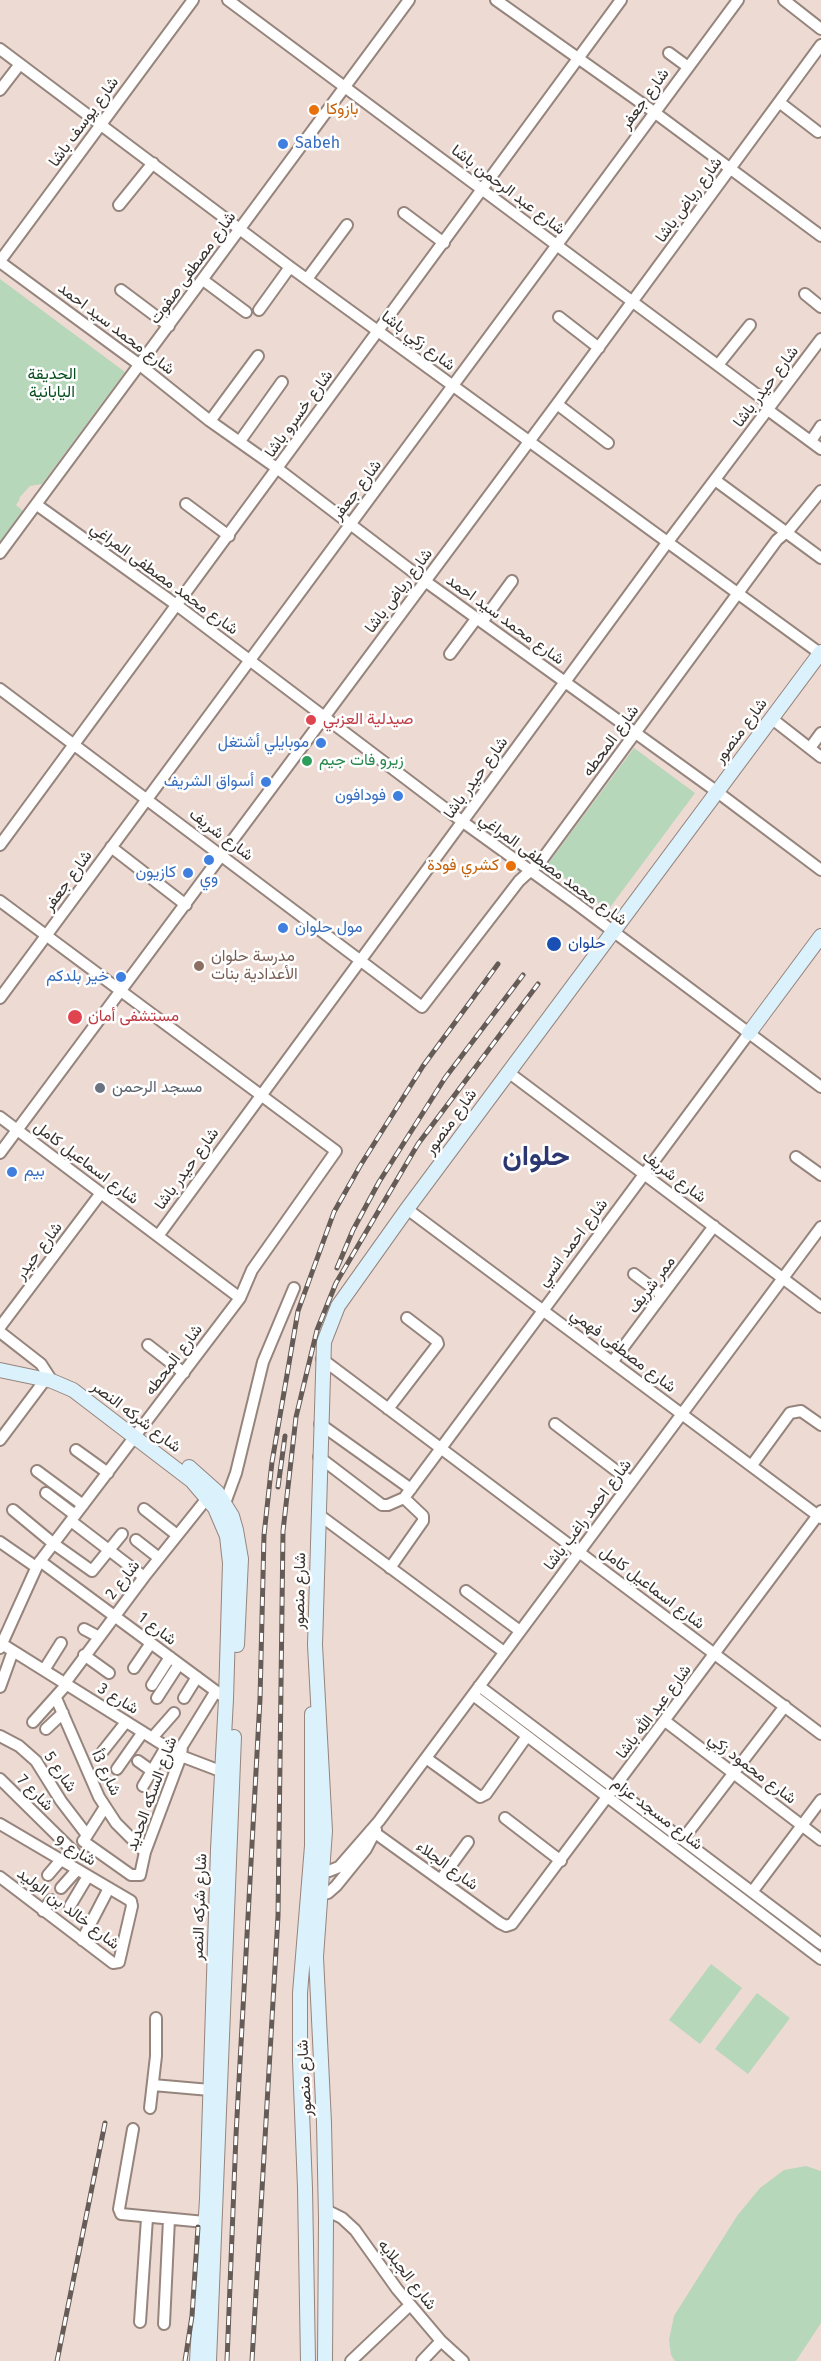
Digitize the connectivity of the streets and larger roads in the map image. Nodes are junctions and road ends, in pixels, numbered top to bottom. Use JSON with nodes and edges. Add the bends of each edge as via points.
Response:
{"nodes":[{"id":1,"x":193,"y":0,"type":"edge"},
{"id":2,"x":228,"y":0,"type":"edge"},
{"id":3,"x":410,"y":0,"type":"edge"},
{"id":4,"x":496,"y":0,"type":"edge"},
{"id":5,"x":621,"y":0,"type":"edge"},
{"id":6,"x":738,"y":0,"type":"edge"},
{"id":7,"x":784,"y":0,"type":"edge"},
{"id":8,"x":821,"y":28,"type":"edge"},
{"id":9,"x":821,"y":45,"type":"edge"},
{"id":10,"x":0,"y":49,"type":"edge"},
{"id":11,"x":669,"y":53,"type":"dead end"},
{"id":12,"x":579,"y":58,"type":"junction"},
{"id":13,"x":20,"y":64,"type":"junction"},
{"id":14,"x":688,"y":67,"type":"junction"},
{"id":15,"x":345,"y":87,"type":"junction"},
{"id":16,"x":0,"y":90,"type":"edge"},
{"id":17,"x":779,"y":102,"type":"junction"},
{"id":18,"x":654,"y":112,"type":"junction"},
{"id":19,"x":101,"y":124,"type":"junction"},
{"id":20,"x":818,"y":132,"type":"dead end"},
{"id":21,"x":153,"y":163,"type":"junction"},
{"id":22,"x":730,"y":169,"type":"junction"},
{"id":23,"x":482,"y":189,"type":"junction"},
{"id":24,"x":119,"y":205,"type":"dead end"},
{"id":25,"x":404,"y":213,"type":"dead end"},
{"id":26,"x":347,"y":225,"type":"dead end"},
{"id":27,"x":240,"y":228,"type":"junction"},
{"id":28,"x":821,"y":236,"type":"edge"},
{"id":29,"x":444,"y":243,"type":"junction"},
{"id":30,"x":557,"y":245,"type":"junction"},
{"id":31,"x":0,"y":262,"type":"edge"},
{"id":32,"x":290,"y":267,"type":"junction"},
{"id":33,"x":307,"y":279,"type":"junction"},
{"id":34,"x":203,"y":280,"type":"junction"},
{"id":35,"x":121,"y":290,"type":"dead end"},
{"id":36,"x":805,"y":294,"type":"dead end"},
{"id":37,"x":633,"y":302,"type":"junction"},
{"id":38,"x":821,"y":307,"type":"edge"},
{"id":39,"x":260,"y":310,"type":"dead end"},
{"id":40,"x":246,"y":312,"type":"dead end"},
{"id":41,"x":559,"y":317,"type":"dead end"},
{"id":42,"x":750,"y":325,"type":"dead end"},
{"id":43,"x":169,"y":326,"type":"junction"},
{"id":44,"x":378,"y":330,"type":"junction"},
{"id":45,"x":819,"y":344,"type":"edge"},
{"id":46,"x":598,"y":348,"type":"junction"},
{"id":47,"x":258,"y":356,"type":"dead end"},
{"id":48,"x":140,"y":365,"type":"junction"},
{"id":49,"x":718,"y":365,"type":"junction"},
{"id":50,"x":282,"y":382,"type":"dead end"},
{"id":51,"x":454,"y":386,"type":"junction"},
{"id":52,"x":557,"y":404,"type":"junction"},
{"id":53,"x":769,"y":407,"type":"junction"},
{"id":54,"x":210,"y":420,"type":"junction"},
{"id":55,"x":821,"y":426,"type":"edge"},
{"id":56,"x":240,"y":441,"type":"junction"},
{"id":57,"x":811,"y":441,"type":"junction"},
{"id":58,"x":529,"y":443,"type":"junction"},
{"id":59,"x":608,"y":443,"type":"dead end"},
{"id":60,"x":821,"y":449,"type":"edge"},
{"id":61,"x":278,"y":469,"type":"junction"},
{"id":62,"x":715,"y":480,"type":"junction"},
{"id":63,"x":821,"y":490,"type":"edge"},
{"id":64,"x":186,"y":504,"type":"dead end"},
{"id":65,"x":36,"y":505,"type":"junction"},
{"id":66,"x":351,"y":524,"type":"junction"},
{"id":67,"x":786,"y":532,"type":"junction"},
{"id":68,"x":228,"y":536,"type":"junction"},
{"id":69,"x":667,"y":543,"type":"junction"},
{"id":70,"x":0,"y":553,"type":"edge"},
{"id":71,"x":821,"y":558,"type":"edge"},
{"id":72,"x":425,"y":581,"type":"junction"},
{"id":73,"x":512,"y":581,"type":"dead end"},
{"id":74,"x":738,"y":594,"type":"junction"},
{"id":75,"x":177,"y":606,"type":"junction"},
{"id":76,"x":479,"y":620,"type":"junction"},
{"id":77,"x":821,"y":653,"type":"edge"},
{"id":78,"x":450,"y":654,"type":"dead end"},
{"id":79,"x":249,"y":660,"type":"junction"},
{"id":80,"x":565,"y":682,"type":"junction"},
{"id":81,"x":0,"y":689,"type":"edge"},
{"id":82,"x":325,"y":717,"type":"junction"},
{"id":83,"x":771,"y":718,"type":"junction"},
{"id":84,"x":635,"y":733,"type":"junction"},
{"id":85,"x":821,"y":733,"type":"edge"},
{"id":86,"x":74,"y":745,"type":"junction"},
{"id":87,"x":810,"y":748,"type":"junction"},
{"id":88,"x":821,"y":757,"type":"edge"},
{"id":89,"x":716,"y":791,"type":"junction"},
{"id":90,"x":147,"y":798,"type":"junction"},
{"id":91,"x":463,"y":822,"type":"junction"},
{"id":92,"x":0,"y":845,"type":"edge"},
{"id":93,"x":111,"y":848,"type":"junction"},
{"id":94,"x":222,"y":855,"type":"junction"},
{"id":95,"x":821,"y":870,"type":"edge"},
{"id":96,"x":531,"y":871,"type":"junction"},
{"id":97,"x":0,"y":901,"type":"edge"},
{"id":98,"x":186,"y":905,"type":"junction"},
{"id":99,"x":613,"y":931,"type":"junction"},
{"id":100,"x":47,"y":935,"type":"junction"},
{"id":101,"x":821,"y":936,"type":"edge"},
{"id":102,"x":360,"y":960,"type":"junction"},
{"id":103,"x":121,"y":991,"type":"junction"},
{"id":104,"x":0,"y":998,"type":"edge"},
{"id":105,"x":422,"y":1006,"type":"joint"},
{"id":106,"x":749,"y":1033,"type":"junction"},
{"id":107,"x":508,"y":1072,"type":"junction"},
{"id":108,"x":821,"y":1087,"type":"edge"},
{"id":109,"x":260,"y":1094,"type":"junction"},
{"id":110,"x":0,"y":1117,"type":"edge"},
{"id":111,"x":17,"y":1130,"type":"junction"},
{"id":112,"x":0,"y":1153,"type":"edge"},
{"id":113,"x":796,"y":1157,"type":"dead end"},
{"id":114,"x":646,"y":1174,"type":"junction"},
{"id":115,"x":821,"y":1175,"type":"edge"},
{"id":116,"x":101,"y":1193,"type":"junction"},
{"id":117,"x":407,"y":1209,"type":"junction"},
{"id":118,"x":714,"y":1226,"type":"junction"},
{"id":119,"x":821,"y":1227,"type":"edge"},
{"id":120,"x":158,"y":1236,"type":"junction"},
{"id":121,"x":634,"y":1274,"type":"dead end"},
{"id":122,"x":783,"y":1279,"type":"junction"},
{"id":123,"x":294,"y":1288,"type":"dead end"},
{"id":124,"x":662,"y":1295,"type":"junction"},
{"id":125,"x":240,"y":1298,"type":"junction"},
{"id":126,"x":821,"y":1307,"type":"edge"},
{"id":127,"x":543,"y":1310,"type":"junction"},
{"id":128,"x":407,"y":1318,"type":"dead end"},
{"id":129,"x":0,"y":1327,"type":"edge"},
{"id":130,"x":0,"y":1332,"type":"edge"},
{"id":131,"x":148,"y":1345,"type":"dead end"},
{"id":132,"x":322,"y":1359,"type":"junction"},
{"id":133,"x":613,"y":1361,"type":"junction"},
{"id":134,"x":0,"y":1370,"type":"edge"},
{"id":135,"x":184,"y":1373,"type":"junction"},
{"id":136,"x":49,"y":1380,"type":"junction"},
{"id":137,"x":388,"y":1409,"type":"junction"},
{"id":138,"x":682,"y":1413,"type":"junction"},
{"id":139,"x":320,"y":1424,"type":"junction"},
{"id":140,"x":555,"y":1424,"type":"dead end"},
{"id":141,"x":821,"y":1425,"type":"edge"},
{"id":142,"x":137,"y":1433,"type":"junction"},
{"id":143,"x":0,"y":1440,"type":"edge"},
{"id":144,"x":441,"y":1448,"type":"junction"},
{"id":145,"x":76,"y":1450,"type":"dead end"},
{"id":146,"x":319,"y":1457,"type":"junction"},
{"id":147,"x":752,"y":1465,"type":"junction"},
{"id":148,"x":37,"y":1471,"type":"dead end"},
{"id":149,"x":108,"y":1473,"type":"junction"},
{"id":150,"x":631,"y":1482,"type":"junction"},
{"id":151,"x":46,"y":1493,"type":"dead end"},
{"id":152,"x":408,"y":1494,"type":"junction"},
{"id":153,"x":208,"y":1497,"type":"junction"},
{"id":154,"x":225,"y":1503,"type":"junction"},
{"id":155,"x":83,"y":1505,"type":"junction"},
{"id":156,"x":144,"y":1509,"type":"dead end"},
{"id":157,"x":13,"y":1510,"type":"dead end"},
{"id":158,"x":318,"y":1514,"type":"junction"},
{"id":159,"x":820,"y":1515,"type":"edge"},
{"id":160,"x":73,"y":1518,"type":"junction"},
{"id":161,"x":122,"y":1534,"type":"dead end"},
{"id":162,"x":177,"y":1535,"type":"junction"},
{"id":163,"x":136,"y":1540,"type":"dead end"},
{"id":164,"x":0,"y":1542,"type":"edge"},
{"id":165,"x":54,"y":1544,"type":"junction"},
{"id":166,"x":109,"y":1551,"type":"junction"},
{"id":167,"x":579,"y":1552,"type":"junction"},
{"id":168,"x":159,"y":1558,"type":"junction"},
{"id":169,"x":38,"y":1564,"type":"junction"},
{"id":170,"x":390,"y":1568,"type":"junction"},
{"id":171,"x":144,"y":1577,"type":"junction"},
{"id":172,"x":466,"y":1591,"type":"dead end"},
{"id":173,"x":114,"y":1616,"type":"junction"},
{"id":174,"x":84,"y":1629,"type":"dead end"},
{"id":175,"x":520,"y":1631,"type":"junction"},
{"id":176,"x":99,"y":1637,"type":"junction"},
{"id":177,"x":61,"y":1643,"type":"dead end"},
{"id":178,"x":151,"y":1643,"type":"junction"},
{"id":179,"x":1,"y":1646,"type":"edge"},
{"id":180,"x":13,"y":1651,"type":"junction"},
{"id":181,"x":504,"y":1652,"type":"junction"},
{"id":182,"x":715,"y":1654,"type":"junction"},
{"id":183,"x":84,"y":1655,"type":"junction"},
{"id":184,"x":175,"y":1661,"type":"junction"},
{"id":185,"x":134,"y":1668,"type":"dead end"},
{"id":186,"x":44,"y":1670,"type":"junction"},
{"id":187,"x":109,"y":1673,"type":"dead end"},
{"id":188,"x":197,"y":1677,"type":"junction"},
{"id":189,"x":66,"y":1683,"type":"junction"},
{"id":190,"x":152,"y":1685,"type":"dead end"},
{"id":191,"x":0,"y":1688,"type":"edge"},
{"id":192,"x":476,"y":1690,"type":"junction"},
{"id":193,"x":221,"y":1695,"type":"junction"},
{"id":194,"x":56,"y":1698,"type":"junction"},
{"id":195,"x":158,"y":1698,"type":"dead end"},
{"id":196,"x":184,"y":1698,"type":"dead end"},
{"id":197,"x":784,"y":1706,"type":"junction"},
{"id":198,"x":63,"y":1713,"type":"junction"},
{"id":199,"x":174,"y":1713,"type":"dead end"},
{"id":200,"x":665,"y":1721,"type":"junction"},
{"id":201,"x":33,"y":1722,"type":"dead end"},
{"id":202,"x":126,"y":1722,"type":"junction"},
{"id":203,"x":46,"y":1729,"type":"dead end"},
{"id":204,"x":821,"y":1734,"type":"edge"},
{"id":205,"x":147,"y":1735,"type":"junction"},
{"id":206,"x":0,"y":1736,"type":"edge"},
{"id":207,"x":527,"y":1736,"type":"junction"},
{"id":208,"x":166,"y":1747,"type":"junction"},
{"id":209,"x":103,"y":1751,"type":"dead end"},
{"id":210,"x":181,"y":1756,"type":"junction"},
{"id":211,"x":426,"y":1758,"type":"junction"},
{"id":212,"x":138,"y":1761,"type":"dead end"},
{"id":213,"x":117,"y":1769,"type":"dead end"},
{"id":214,"x":152,"y":1771,"type":"junction"},
{"id":215,"x":223,"y":1772,"type":"junction"},
{"id":216,"x":734,"y":1773,"type":"junction"},
{"id":217,"x":0,"y":1779,"type":"edge"},
{"id":218,"x":143,"y":1786,"type":"dead end"},
{"id":219,"x":612,"y":1793,"type":"junction"},
{"id":220,"x":821,"y":1800,"type":"edge"},
{"id":221,"x":105,"y":1807,"type":"junction"},
{"id":222,"x":505,"y":1818,"type":"dead end"},
{"id":223,"x":0,"y":1824,"type":"edge"},
{"id":224,"x":802,"y":1826,"type":"junction"},
{"id":225,"x":373,"y":1831,"type":"junction"},
{"id":226,"x":85,"y":1838,"type":"junction"},
{"id":227,"x":683,"y":1839,"type":"junction"},
{"id":228,"x":821,"y":1840,"type":"edge"},
{"id":229,"x":468,"y":1842,"type":"dead end"},
{"id":230,"x":145,"y":1852,"type":"junction"},
{"id":231,"x":75,"y":1853,"type":"junction"},
{"id":232,"x":561,"y":1861,"type":"junction"},
{"id":233,"x":63,"y":1863,"type":"junction"},
{"id":234,"x":77,"y":1870,"type":"junction"},
{"id":235,"x":316,"y":1871,"type":"junction"},
{"id":236,"x":48,"y":1875,"type":"dead end"},
{"id":237,"x":88,"y":1876,"type":"junction"},
{"id":238,"x":0,"y":1877,"type":"edge"},
{"id":239,"x":137,"y":1877,"type":"joint"},
{"id":240,"x":441,"y":1879,"type":"junction"},
{"id":241,"x":61,"y":1888,"type":"dead end"},
{"id":242,"x":109,"y":1888,"type":"junction"},
{"id":243,"x":752,"y":1892,"type":"junction"},
{"id":244,"x":306,"y":1895,"type":"junction"},
{"id":245,"x":321,"y":1896,"type":"junction"},
{"id":246,"x":51,"y":1900,"type":"dead end"},
{"id":247,"x":70,"y":1906,"type":"dead end"},
{"id":248,"x":43,"y":1911,"type":"junction"},
{"id":249,"x":506,"y":1926,"type":"joint"},
{"id":250,"x":82,"y":1940,"type":"junction"},
{"id":251,"x":821,"y":1944,"type":"edge"},
{"id":252,"x":821,"y":1959,"type":"edge"},
{"id":253,"x":118,"y":1964,"type":"joint"},
{"id":254,"x":156,"y":2018,"type":"dead end"},
{"id":255,"x":153,"y":2085,"type":"junction"},
{"id":256,"x":210,"y":2090,"type":"junction"},
{"id":257,"x":150,"y":2108,"type":"dead end"},
{"id":258,"x":324,"y":2123,"type":"junction"},
{"id":259,"x":303,"y":2124,"type":"junction"},
{"id":260,"x":133,"y":2129,"type":"dead end"},
{"id":261,"x":326,"y":2210,"type":"junction"},
{"id":262,"x":147,"y":2217,"type":"junction"},
{"id":263,"x":170,"y":2219,"type":"junction"},
{"id":264,"x":205,"y":2222,"type":"junction"},
{"id":265,"x":410,"y":2305,"type":"junction"},
{"id":266,"x":140,"y":2322,"type":"dead end"},
{"id":267,"x":164,"y":2324,"type":"dead end"},
{"id":268,"x":441,"y":2341,"type":"junction"},
{"id":269,"x":197,"y":2361,"type":"edge"},
{"id":270,"x":209,"y":2361,"type":"edge"},
{"id":271,"x":308,"y":2361,"type":"edge"},
{"id":272,"x":325,"y":2361,"type":"edge"},
{"id":273,"x":351,"y":2361,"type":"edge"},
{"id":274,"x":422,"y":2361,"type":"edge"},
{"id":275,"x":463,"y":2361,"type":"edge"}],
"edges":[{"from":1,"to":19,"type":"street","name":"شارع يوسف باشا"},
{"from":2,"to":15,"type":"street","name":"شارع عبد الرحمن باشا"},
{"from":3,"to":15,"type":"street","name":"شارع مصطفى صفوت"},
{"from":4,"to":12,"type":"street"},
{"from":5,"to":12,"type":"street","name":"شارع خسرو باشا"},
{"from":6,"to":14,"type":"street","name":"شارع جعفر"},
{"from":7,"to":8,"type":"street"},
{"from":9,"to":17,"type":"street","name":"شارع رياض باشا"},
{"from":10,"to":13,"type":"street","name":"شارع زكي باشا"},
{"from":11,"to":14,"type":"street"},
{"from":12,"to":18,"type":"street"},
{"from":12,"to":23,"type":"street","name":"شارع خسرو باشا"},
{"from":13,"to":16,"type":"street"},
{"from":13,"to":19,"type":"street","name":"شارع زكي باشا"},
{"from":14,"to":18,"type":"street","name":"شارع جعفر"},
{"from":15,"to":23,"type":"street","name":"شارع عبد الرحمن باشا"},
{"from":15,"to":27,"type":"street","name":"شارع مصطفى صفوت"},
{"from":17,"to":20,"type":"street"},
{"from":17,"to":22,"type":"street","name":"شارع رياض باشا"},
{"from":18,"to":22,"type":"street"},
{"from":18,"to":30,"type":"street","name":"شارع جعفر"},
{"from":19,"to":21,"type":"street","name":"شارع زكي باشا"},
{"from":19,"to":31,"type":"street","name":"شارع يوسف باشا"},
{"from":21,"to":24,"type":"street"},
{"from":21,"to":27,"type":"street","name":"شارع زكي باشا"},
{"from":22,"to":28,"type":"street"},
{"from":22,"to":37,"type":"street","name":"شارع رياض باشا"},
{"from":23,"to":29,"type":"street","name":"شارع خسرو باشا"},
{"from":23,"to":30,"type":"street","name":"شارع عبد الرحمن باشا"},
{"from":25,"to":29,"type":"street"},
{"from":26,"to":33,"type":"street"},
{"from":27,"to":32,"type":"street","name":"شارع زكي باشا"},
{"from":27,"to":34,"type":"street","name":"شارع مصطفى صفوت"},
{"from":29,"to":44,"type":"street","name":"شارع خسرو باشا"},
{"from":30,"to":37,"type":"street","name":"شارع عبد الرحمن باشا"},
{"from":30,"to":51,"type":"street","name":"شارع جعفر"},
{"from":31,"to":48,"type":"street","name":"شارع محمد سيد احمد"},
{"from":32,"to":33,"type":"street","name":"شارع زكي باشا"},
{"from":32,"to":39,"type":"street"},
{"from":33,"to":44,"type":"street","name":"شارع زكي باشا"},
{"from":34,"to":40,"type":"street"},
{"from":34,"to":43,"type":"street","name":"شارع مصطفى صفوت"},
{"from":35,"to":43,"type":"street"},
{"from":36,"to":38,"type":"street"},
{"from":37,"to":46,"type":"street","name":"شارع رياض باشا"},
{"from":37,"to":49,"type":"street","name":"شارع عبد الرحمن باشا"},
{"from":41,"to":46,"type":"street"},
{"from":42,"to":49,"type":"street"},
{"from":43,"to":48,"type":"street","name":"شارع مصطفى صفوت"},
{"from":44,"to":51,"type":"street","name":"شارع زكي باشا"},
{"from":44,"to":61,"type":"street","name":"شارع خسرو باشا"},
{"from":45,"to":53,"type":"street","name":"شارع حيدر باشا"},
{"from":46,"to":52,"type":"street","name":"شارع رياض باشا"},
{"from":47,"to":54,"type":"street"},
{"from":48,"to":54,"type":"street","name":"شارع محمد سيد احمد"},
{"from":48,"to":65,"type":"street","name":"شارع مصطفى صفوت"},
{"from":49,"to":53,"type":"street","name":"شارع عبد الرحمن باشا"},
{"from":50,"to":56,"type":"street"},
{"from":51,"to":58,"type":"street","name":"شارع زكي باشا"},
{"from":51,"to":66,"type":"street","name":"شارع جعفر"},
{"from":52,"to":58,"type":"street","name":"شارع رياض باشا"},
{"from":52,"to":59,"type":"street"},
{"from":53,"to":57,"type":"street","name":"شارع عبد الرحمن باشا"},
{"from":53,"to":62,"type":"street","name":"شارع حيدر باشا"},
{"from":54,"to":56,"type":"street","name":"شارع محمد سيد احمد"},
{"from":55,"to":57,"type":"street"},
{"from":56,"to":61,"type":"street","name":"شارع محمد سيد احمد"},
{"from":57,"to":60,"type":"street","name":"شارع عبد الرحمن باشا"},
{"from":58,"to":69,"type":"street","name":"شارع زكي باشا"},
{"from":58,"to":72,"type":"street","name":"شارع رياض باشا"},
{"from":61,"to":66,"type":"street","name":"شارع محمد سيد احمد"},
{"from":61,"to":68,"type":"street","name":"شارع خسرو باشا"},
{"from":62,"to":67,"type":"street"},
{"from":62,"to":69,"type":"street","name":"شارع حيدر باشا"},
{"from":63,"to":67,"type":"street","name":"شارع المحطه"},
{"from":64,"to":68,"type":"street"},
{"from":65,"to":70,"type":"street","name":"شارع مصطفى صفوت"},
{"from":65,"to":75,"type":"street","name":"شارع محمد مصطفى المراغي"},
{"from":66,"to":72,"type":"street","name":"شارع محمد سيد احمد"},
{"from":66,"to":79,"type":"street","name":"شارع جعفر"},
{"from":67,"to":71,"type":"street"},
{"from":67,"to":74,"type":"street","name":"شارع المحطه"},
{"from":68,"to":75,"type":"street","name":"شارع خسرو باشا"},
{"from":69,"to":74,"type":"street","name":"شارع زكي باشا"},
{"from":69,"to":80,"type":"street","name":"شارع حيدر باشا"},
{"from":72,"to":76,"type":"street","name":"شارع محمد سيد احمد"},
{"from":72,"to":82,"type":"street","name":"شارع رياض باشا"},
{"from":73,"to":76,"type":"street"},
{"from":74,"to":77,"type":"street","name":"شارع زكي باشا"},
{"from":74,"to":84,"type":"street","name":"شارع المحطه"},
{"from":75,"to":79,"type":"street","name":"شارع محمد مصطفى المراغي"},
{"from":75,"to":86,"type":"street","name":"شارع خسرو باشا"},
{"from":76,"to":78,"type":"street"},
{"from":76,"to":80,"type":"street","name":"شارع محمد سيد احمد"},
{"from":77,"to":83,"type":"street","name":"شارع منصور"},
{"from":79,"to":82,"type":"street","name":"شارع محمد مصطفى المراغي"},
{"from":79,"to":90,"type":"street","name":"شارع جعفر"},
{"from":80,"to":84,"type":"street","name":"شارع محمد سيد احمد"},
{"from":80,"to":91,"type":"street","name":"شارع حيدر باشا"},
{"from":81,"to":86,"type":"street","name":"شارع شريف"},
{"from":82,"to":91,"type":"street","name":"شارع محمد مصطفى المراغي"},
{"from":82,"to":94,"type":"street","name":"شارع رياض باشا"},
{"from":83,"to":87,"type":"street"},
{"from":83,"to":89,"type":"street","name":"شارع منصور"},
{"from":84,"to":89,"type":"street","name":"شارع محمد سيد احمد"},
{"from":84,"to":96,"type":"street","name":"شارع المحطه"},
{"from":85,"to":87,"type":"street"},
{"from":86,"to":90,"type":"street","name":"شارع شريف"},
{"from":86,"to":92,"type":"street","name":"شارع خسرو باشا"},
{"from":87,"to":88,"type":"street"},
{"from":89,"to":95,"type":"street","name":"شارع محمد سيد احمد"},
{"from":89,"to":99,"type":"street","name":"شارع منصور"},
{"from":90,"to":93,"type":"street","name":"شارع جعفر"},
{"from":90,"to":94,"type":"street","name":"شارع شريف"},
{"from":91,"to":96,"type":"street","name":"شارع محمد مصطفى المراغي"},
{"from":91,"to":102,"type":"street","name":"شارع حيدر باشا"},
{"from":93,"to":98,"type":"street"},
{"from":93,"to":100,"type":"street","name":"شارع جعفر"},
{"from":94,"to":98,"type":"street","name":"شارع رياض باشا"},
{"from":94,"to":102,"type":"street","name":"شارع شريف"},
{"from":96,"to":99,"type":"street","name":"شارع محمد مصطفى المراغي"},
{"from":96,"to":105,"type":"street","name":"شارع المحطه","via":[[519,881]]},
{"from":97,"to":100,"type":"street"},
{"from":98,"to":103,"type":"street","name":"شارع رياض باشا"},
{"from":99,"to":106,"type":"street","name":"شارع محمد مصطفى المراغي"},
{"from":99,"to":107,"type":"street","name":"شارع منصور"},
{"from":100,"to":103,"type":"street"},
{"from":100,"to":104,"type":"street","name":"شارع جعفر"},
{"from":101,"to":106,"type":"street","name":"شارع احمد انسي"},
{"from":102,"to":105,"type":"street","name":"شارع شريف"},
{"from":102,"to":109,"type":"street","name":"شارع حيدر باشا"},
{"from":103,"to":109,"type":"street"},
{"from":103,"to":111,"type":"street","name":"شارع رياض باشا"},
{"from":106,"to":108,"type":"street","name":"شارع محمد مصطفى المراغي"},
{"from":106,"to":114,"type":"street","name":"شارع احمد انسي"},
{"from":107,"to":114,"type":"street","name":"شارع شريف"},
{"from":107,"to":117,"type":"street","name":"شارع منصور"},
{"from":109,"to":120,"type":"street","name":"شارع حيدر باشا"},
{"from":109,"to":125,"type":"street","name":"شارع المحطه","via":[[336,1151],[252,1270]]},
{"from":110,"to":111,"type":"street","name":"شارع اسماعيل كامل"},
{"from":111,"to":112,"type":"street","name":"شارع رياض باشا"},
{"from":111,"to":116,"type":"street","name":"شارع اسماعيل كامل"},
{"from":113,"to":115,"type":"street"},
{"from":114,"to":118,"type":"street","name":"شارع شريف"},
{"from":114,"to":127,"type":"street","name":"شارع احمد انسي"},
{"from":116,"to":120,"type":"street","name":"شارع اسماعيل كامل"},
{"from":116,"to":129,"type":"street","name":"شارع حيدر"},
{"from":117,"to":127,"type":"street","name":"شارع مصطفى فهمي"},
{"from":117,"to":132,"type":"street","name":"شارع منصور","via":[[338,1306],[327,1330]]},
{"from":118,"to":122,"type":"street","name":"شارع شريف"},
{"from":118,"to":124,"type":"street","name":"ممر شريف"},
{"from":119,"to":122,"type":"street","name":"شارع احمد راغب باشا"},
{"from":120,"to":125,"type":"street","name":"شارع اسماعيل كامل"},
{"from":121,"to":124,"type":"street"},
{"from":122,"to":126,"type":"street","name":"شارع شريف"},
{"from":122,"to":138,"type":"street","name":"شارع احمد راغب باشا"},
{"from":123,"to":154,"type":"street","via":[[263,1362]]},
{"from":124,"to":133,"type":"street","name":"ممر شريف"},
{"from":125,"to":135,"type":"street","name":"شارع المحطه"},
{"from":127,"to":133,"type":"street","name":"شارع مصطفى فهمي"},
{"from":127,"to":144,"type":"street","name":"شارع احمد انسي"},
{"from":128,"to":137,"type":"street","via":[[438,1344]]},
{"from":130,"to":136,"type":"street","via":[[41,1364]]},
{"from":131,"to":135,"type":"street"},
{"from":132,"to":137,"type":"street","name":"شارع اسماعيل كامل"},
{"from":132,"to":139,"type":"street","name":"شارع منصور"},
{"from":133,"to":138,"type":"street","name":"شارع مصطفى فهمي"},
{"from":134,"to":136,"type":"street"},
{"from":135,"to":142,"type":"street","name":"شارع المحطه"},
{"from":136,"to":142,"type":"street","name":"شارع شركه النصر","via":[[93,1394]]},
{"from":136,"to":143,"type":"street"},
{"from":137,"to":144,"type":"street","name":"شارع اسماعيل كامل"},
{"from":138,"to":147,"type":"street","name":"شارع مصطفى فهمي"},
{"from":138,"to":150,"type":"street","name":"شارع احمد راغب باشا"},
{"from":139,"to":146,"type":"street","name":"شارع منصور"},
{"from":139,"to":152,"type":"street"},
{"from":140,"to":150,"type":"street"},
{"from":141,"to":147,"type":"street","via":[[801,1411],[790,1413]]},
{"from":142,"to":149,"type":"street","name":"شارع المحطه"},
{"from":142,"to":153,"type":"street","name":"شارع شركه النصر"},
{"from":142,"to":154,"type":"street","name":"شارع شركه النصر","via":[[207,1481]]},
{"from":144,"to":152,"type":"street","name":"شارع احمد انسي"},
{"from":144,"to":167,"type":"street","name":"شارع اسماعيل كامل"},
{"from":145,"to":149,"type":"street"},
{"from":146,"to":152,"type":"street","via":[[382,1505]]},
{"from":146,"to":158,"type":"street","name":"شارع منصور"},
{"from":147,"to":159,"type":"street","name":"شارع مصطفى فهمي"},
{"from":148,"to":155,"type":"street"},
{"from":149,"to":155,"type":"street","name":"شارع المحطه"},
{"from":150,"to":167,"type":"street","name":"شارع احمد راغب باشا"},
{"from":151,"to":160,"type":"street"},
{"from":152,"to":170,"type":"street","via":[[423,1521]]},
{"from":153,"to":162,"type":"street","name":"شارع 2"},
{"from":153,"to":193,"type":"street","name":"شارع شركه النصر","via":[[224,1524],[230,1550]]},
{"from":154,"to":270,"type":"street","name":"شارع شركه النصر","via":[[236,1530],[241,1559]]},
{"from":155,"to":160,"type":"street","name":"شارع المحطه"},
{"from":156,"to":162,"type":"street"},
{"from":157,"to":165,"type":"street"},
{"from":158,"to":170,"type":"street"},
{"from":158,"to":235,"type":"street","name":"شارع منصور","via":[[316,1685],[326,1831]]},
{"from":159,"to":182,"type":"street","name":"شارع عبد الله باشا"},
{"from":160,"to":165,"type":"street","name":"شارع المحطه"},
{"from":160,"to":166,"type":"street"},
{"from":161,"to":166,"type":"street"},
{"from":162,"to":168,"type":"street","name":"شارع 2"},
{"from":163,"to":168,"type":"street"},
{"from":164,"to":169,"type":"street"},
{"from":165,"to":166,"type":"street","via":[[92,1571]]},
{"from":165,"to":169,"type":"street","name":"شارع المحطه"},
{"from":166,"to":171,"type":"street"},
{"from":167,"to":175,"type":"street","name":"شارع احمد راغب باشا"},
{"from":167,"to":182,"type":"street","name":"شارع اسماعيل كامل"},
{"from":168,"to":171,"type":"street","name":"شارع 2"},
{"from":169,"to":173,"type":"street","name":"شارع 1"},
{"from":169,"to":179,"type":"street","name":"شارع المحطه"},
{"from":170,"to":181,"type":"street"},
{"from":171,"to":173,"type":"street","name":"شارع 2"},
{"from":172,"to":175,"type":"street"},
{"from":173,"to":176,"type":"street","name":"شارع 2"},
{"from":173,"to":178,"type":"street","name":"شارع 1"},
{"from":174,"to":176,"type":"street"},
{"from":175,"to":181,"type":"street","name":"شارع احمد راغب باشا"},
{"from":176,"to":183,"type":"street","name":"شارع 2"},
{"from":177,"to":186,"type":"street"},
{"from":178,"to":184,"type":"street","name":"شارع 1"},
{"from":178,"to":185,"type":"street"},
{"from":179,"to":180,"type":"street","name":"شارع 3"},
{"from":180,"to":186,"type":"street","name":"شارع 3"},
{"from":180,"to":191,"type":"street"},
{"from":181,"to":192,"type":"street","name":"شارع احمد راغب باشا"},
{"from":182,"to":197,"type":"street","name":"شارع اسماعيل كامل"},
{"from":182,"to":200,"type":"street","name":"شارع عبد الله باشا"},
{"from":183,"to":187,"type":"street"},
{"from":183,"to":189,"type":"street","name":"شارع 2"},
{"from":184,"to":188,"type":"street","name":"شارع 1"},
{"from":184,"to":190,"type":"street"},
{"from":184,"to":195,"type":"street"},
{"from":186,"to":189,"type":"street","name":"شارع 3"},
{"from":188,"to":193,"type":"street","name":"شارع 1"},
{"from":188,"to":196,"type":"street"},
{"from":189,"to":194,"type":"street","name":"شارع 2"},
{"from":189,"to":202,"type":"street","name":"شارع 3"},
{"from":192,"to":207,"type":"street","name":"شارع مسجد عزام"},
{"from":192,"to":211,"type":"street","name":"شارع احمد راغب باشا"},
{"from":192,"to":219,"type":"street","name":"شارع مسجد عزام"},
{"from":193,"to":210,"type":"street","name":"شارع السكه الحديد","via":[[182,1746]]},
{"from":193,"to":215,"type":"street","name":"شارع شركه النصر"},
{"from":194,"to":198,"type":"street","name":"شارع 3أ"},
{"from":194,"to":201,"type":"street","name":"شارع 2"},
{"from":197,"to":204,"type":"street","name":"شارع اسماعيل كامل"},
{"from":197,"to":216,"type":"street"},
{"from":198,"to":203,"type":"street"},
{"from":198,"to":221,"type":"street","name":"شارع 3أ"},
{"from":199,"to":205,"type":"street"},
{"from":200,"to":216,"type":"street","name":"شارع محمود زكي"},
{"from":200,"to":219,"type":"street","name":"شارع عبد الله باشا"},
{"from":202,"to":205,"type":"street","name":"شارع 3"},
{"from":202,"to":209,"type":"street"},
{"from":205,"to":208,"type":"street","name":"شارع 3"},
{"from":205,"to":213,"type":"street"},
{"from":206,"to":226,"type":"street","name":"شارع 5","via":[[36,1761]]},
{"from":207,"to":211,"type":"street","via":[[480,1797]]},
{"from":207,"to":219,"type":"street","name":"شارع مسجد عزام"},
{"from":208,"to":210,"type":"street","name":"شارع 3"},
{"from":208,"to":214,"type":"street"},
{"from":210,"to":215,"type":"street","name":"شارع 3"},
{"from":210,"to":230,"type":"street","name":"شارع السكه الحديد"},
{"from":211,"to":225,"type":"street","name":"شارع احمد راغب باشا"},
{"from":212,"to":214,"type":"street"},
{"from":214,"to":218,"type":"street"},
{"from":215,"to":256,"type":"street","name":"شارع شركه النصر"},
{"from":216,"to":224,"type":"street","name":"شارع محمود زكي"},
{"from":216,"to":227,"type":"street"},
{"from":217,"to":231,"type":"street","name":"شارع 7"},
{"from":219,"to":227,"type":"street","name":"شارع مسجد عزام"},
{"from":219,"to":232,"type":"street","name":"شارع عبد الله باشا"},
{"from":219,"to":252,"type":"street","name":"شارع مسجد عزام"},
{"from":220,"to":224,"type":"street"},
{"from":221,"to":226,"type":"street"},
{"from":221,"to":230,"type":"street","name":"شارع 3أ"},
{"from":222,"to":232,"type":"street"},
{"from":223,"to":233,"type":"street","name":"شارع 9"},
{"from":224,"to":228,"type":"street","name":"شارع محمود زكي"},
{"from":224,"to":243,"type":"street"},
{"from":225,"to":235,"type":"street","name":"شارع احمد راغب باشا","via":[[339,1867]]},
{"from":225,"to":240,"type":"street","name":"شارع الجلاء"},
{"from":225,"to":245,"type":"street","name":"شارع احمد راغب باشا","via":[[366,1849],[336,1886]]},
{"from":226,"to":231,"type":"street"},
{"from":226,"to":239,"type":"street","name":"شارع 5"},
{"from":227,"to":243,"type":"street","name":"شارع مسجد عزام"},
{"from":229,"to":240,"type":"street"},
{"from":230,"to":239,"type":"street","name":"شارع السكه الحديد"},
{"from":231,"to":233,"type":"street"},
{"from":232,"to":249,"type":"street","name":"شارع عبد الله باشا","via":[[513,1924]]},
{"from":233,"to":234,"type":"street","name":"شارع 9"},
{"from":233,"to":236,"type":"street"},
{"from":234,"to":237,"type":"street","name":"شارع 9"},
{"from":234,"to":241,"type":"street"},
{"from":235,"to":244,"type":"street","name":"شارع منصور"},
{"from":235,"to":245,"type":"street","name":"شارع منصور"},
{"from":237,"to":242,"type":"street","name":"شارع 9"},
{"from":237,"to":247,"type":"street"},
{"from":238,"to":248,"type":"street","name":"شارع خالد بن الوليد"},
{"from":240,"to":249,"type":"street","name":"شارع الجلاء"},
{"from":242,"to":250,"type":"street"},
{"from":242,"to":253,"type":"street","name":"شارع 9","via":[[129,1899],[132,1906]]},
{"from":243,"to":251,"type":"street","name":"شارع مسجد عزام"},
{"from":244,"to":245,"type":"street"},
{"from":244,"to":259,"type":"street","name":"شارع منصور","via":[[300,1993]]},
{"from":245,"to":258,"type":"street","name":"شارع منصور","via":[[316,1957]]},
{"from":246,"to":248,"type":"street"},
{"from":248,"to":250,"type":"street","name":"شارع خالد بن الوليد"},
{"from":250,"to":253,"type":"street","name":"شارع خالد بن الوليد"},
{"from":254,"to":255,"type":"street"},
{"from":255,"to":256,"type":"street"},
{"from":255,"to":257,"type":"street"},
{"from":256,"to":264,"type":"street","name":"شارع شركه النصر"},
{"from":258,"to":259,"type":"street"},
{"from":258,"to":261,"type":"street","name":"شارع منصور"},
{"from":259,"to":271,"type":"street","name":"شارع منصور"},
{"from":260,"to":262,"type":"street","via":[[119,2211],[122,2215]]},
{"from":261,"to":265,"type":"street","name":"شارع الجبلايه","via":[[355,2230]]},
{"from":261,"to":272,"type":"street","name":"شارع منصور"},
{"from":262,"to":263,"type":"street"},
{"from":262,"to":266,"type":"street"},
{"from":263,"to":264,"type":"street"},
{"from":263,"to":267,"type":"street"},
{"from":264,"to":269,"type":"street","name":"شارع شركه النصر"},
{"from":265,"to":268,"type":"street","name":"شارع الجبلايه"},
{"from":265,"to":273,"type":"street"},
{"from":268,"to":274,"type":"street"},
{"from":268,"to":275,"type":"street","name":"شارع الجبلايه"}]}
